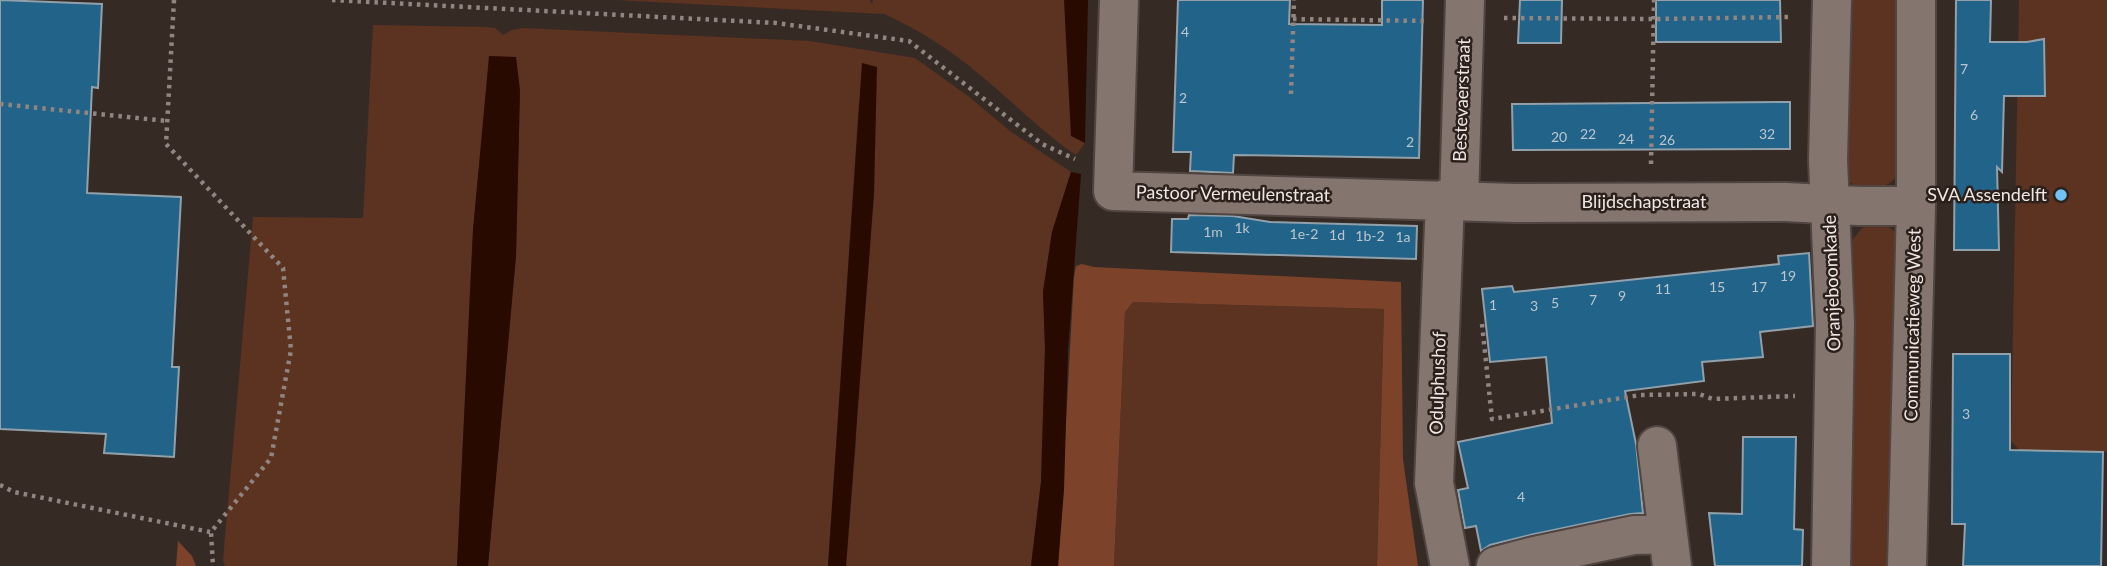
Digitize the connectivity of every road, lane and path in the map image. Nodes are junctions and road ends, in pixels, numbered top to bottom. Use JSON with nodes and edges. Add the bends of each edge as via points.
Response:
{"nodes":[{"id":1,"x":174,"y":0,"type":"edge"},
{"id":2,"x":332,"y":0,"type":"edge"},
{"id":3,"x":1119,"y":0,"type":"edge"},
{"id":4,"x":1294,"y":0,"type":"edge"},
{"id":5,"x":1654,"y":0,"type":"edge"},
{"id":6,"x":1916,"y":0,"type":"edge"},
{"id":7,"x":1832,"y":8,"type":"edge"},
{"id":8,"x":1464,"y":13,"type":"edge"},
{"id":9,"x":1293,"y":19,"type":"junction"},
{"id":10,"x":1654,"y":19,"type":"junction"},
{"id":11,"x":1291,"y":94,"type":"dead end"},
{"id":12,"x":0,"y":104,"type":"edge"},
{"id":13,"x":167,"y":121,"type":"junction"},
{"id":14,"x":1072,"y":159,"type":"dead end"},
{"id":15,"x":1452,"y":199,"type":"junction"},
{"id":16,"x":1650,"y":202,"type":"junction"},
{"id":17,"x":1829,"y":204,"type":"junction"},
{"id":18,"x":1916,"y":206,"type":"junction"},
{"id":19,"x":1482,"y":324,"type":"dead end"},
{"id":20,"x":1834,"y":396,"type":"junction"},
{"id":21,"x":1657,"y":446,"type":"dead end"},
{"id":22,"x":0,"y":485,"type":"edge"},
{"id":23,"x":211,"y":533,"type":"junction"},
{"id":24,"x":1670,"y":550,"type":"edge"},
{"id":25,"x":213,"y":566,"type":"edge"},
{"id":26,"x":1450,"y":566,"type":"edge"},
{"id":27,"x":1496,"y":566,"type":"edge"},
{"id":28,"x":1831,"y":566,"type":"edge"},
{"id":29,"x":1907,"y":566,"type":"edge"}],
"edges":[{"from":1,"to":13,"type":"path"},
{"from":2,"to":14,"type":"path","via":[[776,23],[909,41],[1042,145]]},
{"from":3,"to":15,"type":"street","name":"Pastoor Vermeulenstraat","via":[[1114,191]]},
{"from":4,"to":9,"type":"path"},
{"from":5,"to":10,"type":"path"},
{"from":6,"to":18,"type":"street","name":"Communicatieweg West"},
{"from":7,"to":10,"type":"path"},
{"from":7,"to":17,"type":"street","name":"Oranjeboomkade"},
{"from":8,"to":9,"type":"path"},
{"from":8,"to":10,"type":"path"},
{"from":8,"to":15,"type":"street","name":"Bestevaerstraat"},
{"from":9,"to":11,"type":"path"},
{"from":10,"to":16,"type":"path"},
{"from":12,"to":13,"type":"path"},
{"from":13,"to":23,"type":"path","via":[[166,144],[283,268],[291,351],[271,458]]},
{"from":15,"to":16,"type":"street","name":"Blijdschapstraat"},
{"from":15,"to":26,"type":"street","name":"Odulphushof","via":[[1434,483]]},
{"from":16,"to":17,"type":"street","name":"Blijdschapstraat"},
{"from":17,"to":18,"type":"street","name":"Blijdschapstraat"},
{"from":17,"to":20,"type":"street","name":"Oranjeboomkade"},
{"from":18,"to":29,"type":"street","name":"Communicatieweg West"},
{"from":19,"to":20,"type":"path","via":[[1493,419],[1640,395],[1699,394],[1713,399]]},
{"from":20,"to":28,"type":"street","name":"Oranjeboomkade"},
{"from":21,"to":24,"type":"street"},
{"from":22,"to":23,"type":"path","via":[[14,492]]},
{"from":23,"to":25,"type":"path"},
{"from":24,"to":27,"type":"street","via":[[1634,535]]}]}
